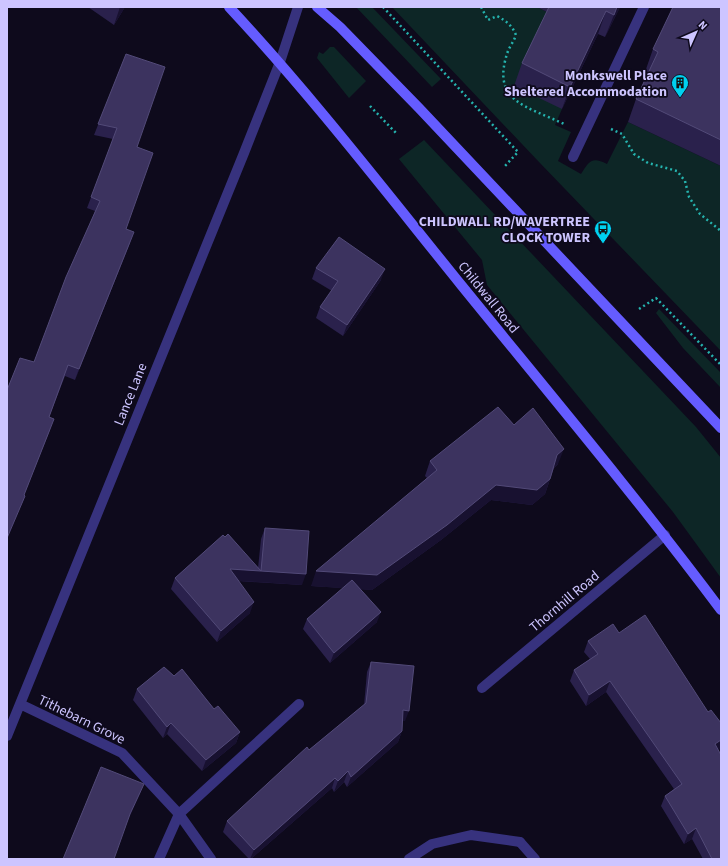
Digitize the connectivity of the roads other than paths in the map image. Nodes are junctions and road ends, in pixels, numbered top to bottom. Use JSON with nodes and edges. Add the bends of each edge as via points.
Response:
{"nodes":[{"id":1,"x":229,"y":7,"type":"edge"},
{"id":2,"x":298,"y":7,"type":"edge"},
{"id":3,"x":317,"y":7,"type":"edge"},
{"id":4,"x":644,"y":7,"type":"edge"},
{"id":5,"x":280,"y":62,"type":"junction"},
{"id":6,"x":574,"y":158,"type":"dead end"},
{"id":7,"x":721,"y":428,"type":"edge"},
{"id":8,"x":665,"y":535,"type":"junction"},
{"id":9,"x":721,"y":610,"type":"edge"},
{"id":10,"x":482,"y":688,"type":"dead end"},
{"id":11,"x":20,"y":704,"type":"junction"},
{"id":12,"x":299,"y":704,"type":"dead end"},
{"id":13,"x":7,"y":736,"type":"edge"},
{"id":14,"x":179,"y":814,"type":"junction"},
{"id":15,"x":159,"y":859,"type":"edge"},
{"id":16,"x":211,"y":859,"type":"edge"},
{"id":17,"x":409,"y":859,"type":"edge"},
{"id":18,"x":535,"y":859,"type":"edge"}],
"edges":[{"from":1,"to":5,"type":"main road","name":"Childwall Road"},
{"from":2,"to":5,"type":"street","name":"Lance Lane"},
{"from":3,"to":7,"type":"main road","via":[[340,27],[490,182]]},
{"from":4,"to":6,"type":"street"},
{"from":5,"to":8,"type":"main road","name":"Childwall Road"},
{"from":5,"to":11,"type":"street","name":"Lance Lane"},
{"from":8,"to":9,"type":"main road","name":"Childwall Road"},
{"from":8,"to":10,"type":"street","name":"Thornhill Road"},
{"from":11,"to":13,"type":"street","name":"Lance Lane"},
{"from":11,"to":14,"type":"street","name":"Tithebarn Grove","via":[[122,753]]},
{"from":12,"to":14,"type":"street"},
{"from":14,"to":15,"type":"street"},
{"from":14,"to":16,"type":"street","name":"Tithebarn Grove"},
{"from":17,"to":18,"type":"street","via":[[432,844],[471,835],[520,842]]}]}
